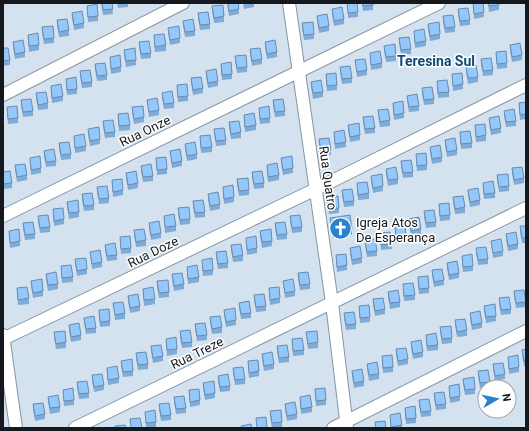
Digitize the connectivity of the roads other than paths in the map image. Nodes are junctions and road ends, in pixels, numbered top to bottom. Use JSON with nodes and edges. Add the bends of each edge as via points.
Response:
{"nodes":[{"id":1,"x":183,"y":3,"type":"edge"},
{"id":2,"x":289,"y":3,"type":"edge"},
{"id":3,"x":438,"y":3,"type":"edge"},
{"id":4,"x":299,"y":71,"type":"junction"},
{"id":5,"x":526,"y":85,"type":"edge"},
{"id":6,"x":3,"y":95,"type":"edge"},
{"id":7,"x":316,"y":189,"type":"junction"},
{"id":8,"x":526,"y":208,"type":"edge"},
{"id":9,"x":3,"y":216,"type":"edge"},
{"id":10,"x":332,"y":303,"type":"junction"},
{"id":11,"x":526,"y":331,"type":"edge"},
{"id":12,"x":3,"y":338,"type":"edge"},
{"id":13,"x":347,"y":425,"type":"edge"},
{"id":14,"x":16,"y":428,"type":"edge"},
{"id":15,"x":75,"y":428,"type":"edge"},
{"id":16,"x":333,"y":428,"type":"edge"}],
"edges":[{"from":1,"to":6,"type":"street"},
{"from":2,"to":4,"type":"street","name":"Rua Quatro"},
{"from":3,"to":4,"type":"street","name":"Rua Onze"},
{"from":4,"to":7,"type":"street","name":"Rua Quatro"},
{"from":4,"to":9,"type":"street","name":"Rua Onze"},
{"from":5,"to":7,"type":"street","name":"Rua Doze"},
{"from":7,"to":10,"type":"street","name":"Rua Quatro"},
{"from":7,"to":12,"type":"street","name":"Rua Doze"},
{"from":8,"to":10,"type":"street","name":"Rua Treze"},
{"from":10,"to":13,"type":"street","name":"Rua Quatro"},
{"from":10,"to":15,"type":"street","name":"Rua Treze"},
{"from":11,"to":13,"type":"street"},
{"from":12,"to":14,"type":"street"},
{"from":13,"to":16,"type":"street"}]}
